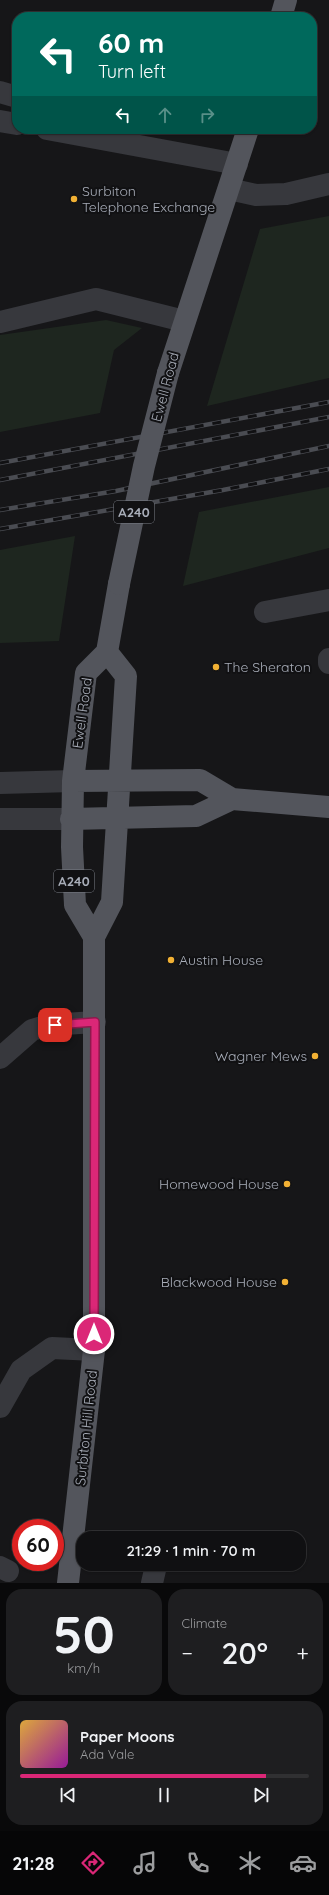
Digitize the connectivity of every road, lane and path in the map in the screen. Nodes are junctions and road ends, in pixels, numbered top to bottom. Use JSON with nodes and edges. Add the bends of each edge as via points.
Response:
{"nodes":[{"id":1,"x":286,"y":0,"type":"edge"},
{"id":2,"x":282,"y":12,"type":"edge"},
{"id":3,"x":0,"y":92,"type":"edge"},
{"id":4,"x":12,"y":96,"type":"edge"},
{"id":5,"x":0,"y":120,"type":"edge"},
{"id":6,"x":12,"y":123,"type":"edge"},
{"id":7,"x":74,"y":134,"type":"edge"},
{"id":8,"x":243,"y":134,"type":"edge"},
{"id":9,"x":237,"y":164,"type":"junction"},
{"id":10,"x":329,"y":184,"type":"edge"},
{"id":11,"x":229,"y":189,"type":"junction"},
{"id":12,"x":184,"y":321,"type":"junction"},
{"id":13,"x":0,"y":322,"type":"edge"},
{"id":14,"x":329,"y":600,"type":"edge"},
{"id":15,"x":265,"y":612,"type":"dead end"},
{"id":16,"x":107,"y":652,"type":"junction"},
{"id":17,"x":329,"y":659,"type":"edge"},
{"id":18,"x":329,"y":663,"type":"edge"},
{"id":19,"x":73,"y":781,"type":"junction"},
{"id":20,"x":119,"y":781,"type":"junction"},
{"id":21,"x":0,"y":782,"type":"edge"},
{"id":22,"x":232,"y":799,"type":"junction"},
{"id":23,"x":329,"y":807,"type":"edge"},
{"id":24,"x":0,"y":819,"type":"edge"},
{"id":25,"x":71,"y":819,"type":"junction"},
{"id":26,"x":117,"y":819,"type":"junction"},
{"id":27,"x":94,"y":937,"type":"junction"},
{"id":28,"x":95,"y":1022,"type":"junction"},
{"id":29,"x":0,"y":1058,"type":"edge"},
{"id":30,"x":94,"y":1350,"type":"junction"},
{"id":31,"x":0,"y":1407,"type":"edge"},
{"id":32,"x":68,"y":1583,"type":"edge"}],
"edges":[{"from":1,"to":2,"type":"main road"},
{"from":3,"to":4,"type":"street"},
{"from":5,"to":6,"type":"street"},
{"from":7,"to":9,"type":"street"},
{"from":8,"to":9,"type":"main road","name":"Ewell Road","number":"A240"},
{"from":9,"to":11,"type":"main road","name":"Ewell Road","number":"A240"},
{"from":10,"to":11,"type":"street","via":[[286,194],[256,195]]},
{"from":11,"to":12,"type":"main road","name":"Ewell Road","number":"A240"},
{"from":12,"to":13,"type":"street","via":[[96,299]]},
{"from":12,"to":16,"type":"main road","name":"Ewell Road","number":"A240","bridge":true,"via":[[144,466]]},
{"from":14,"to":15,"type":"street"},
{"from":16,"to":19,"type":"main road","name":"Ewell Road","number":"A240","via":[[86,673]]},
{"from":16,"to":20,"type":"main road","number":"A240","via":[[126,676]]},
{"from":17,"to":18,"type":"street"},
{"from":19,"to":20,"type":"main road"},
{"from":19,"to":21,"type":"street"},
{"from":19,"to":25,"type":"main road","number":"A240"},
{"from":20,"to":22,"type":"main road","via":[[200,780]]},
{"from":20,"to":26,"type":"main road","number":"A240"},
{"from":22,"to":23,"type":"main road"},
{"from":22,"to":26,"type":"main road","via":[[196,816]]},
{"from":24,"to":25,"type":"street"},
{"from":25,"to":26,"type":"main road"},
{"from":25,"to":27,"type":"main road","number":"A240","via":[[75,905]]},
{"from":26,"to":27,"type":"main road","name":"Surbiton Hill Road","number":"A240","via":[[112,902]]},
{"from":27,"to":28,"type":"main road","name":"Surbiton Hill Road","number":"A240"},
{"from":28,"to":29,"type":"street","via":[[49,1025],[32,1030]]},
{"from":28,"to":30,"type":"main road","name":"Surbiton Hill Road","number":"A240"},
{"from":30,"to":31,"type":"street","via":[[52,1348],[21,1370]]},
{"from":30,"to":32,"type":"main road","name":"Surbiton Hill Road","number":"A240"}]}
